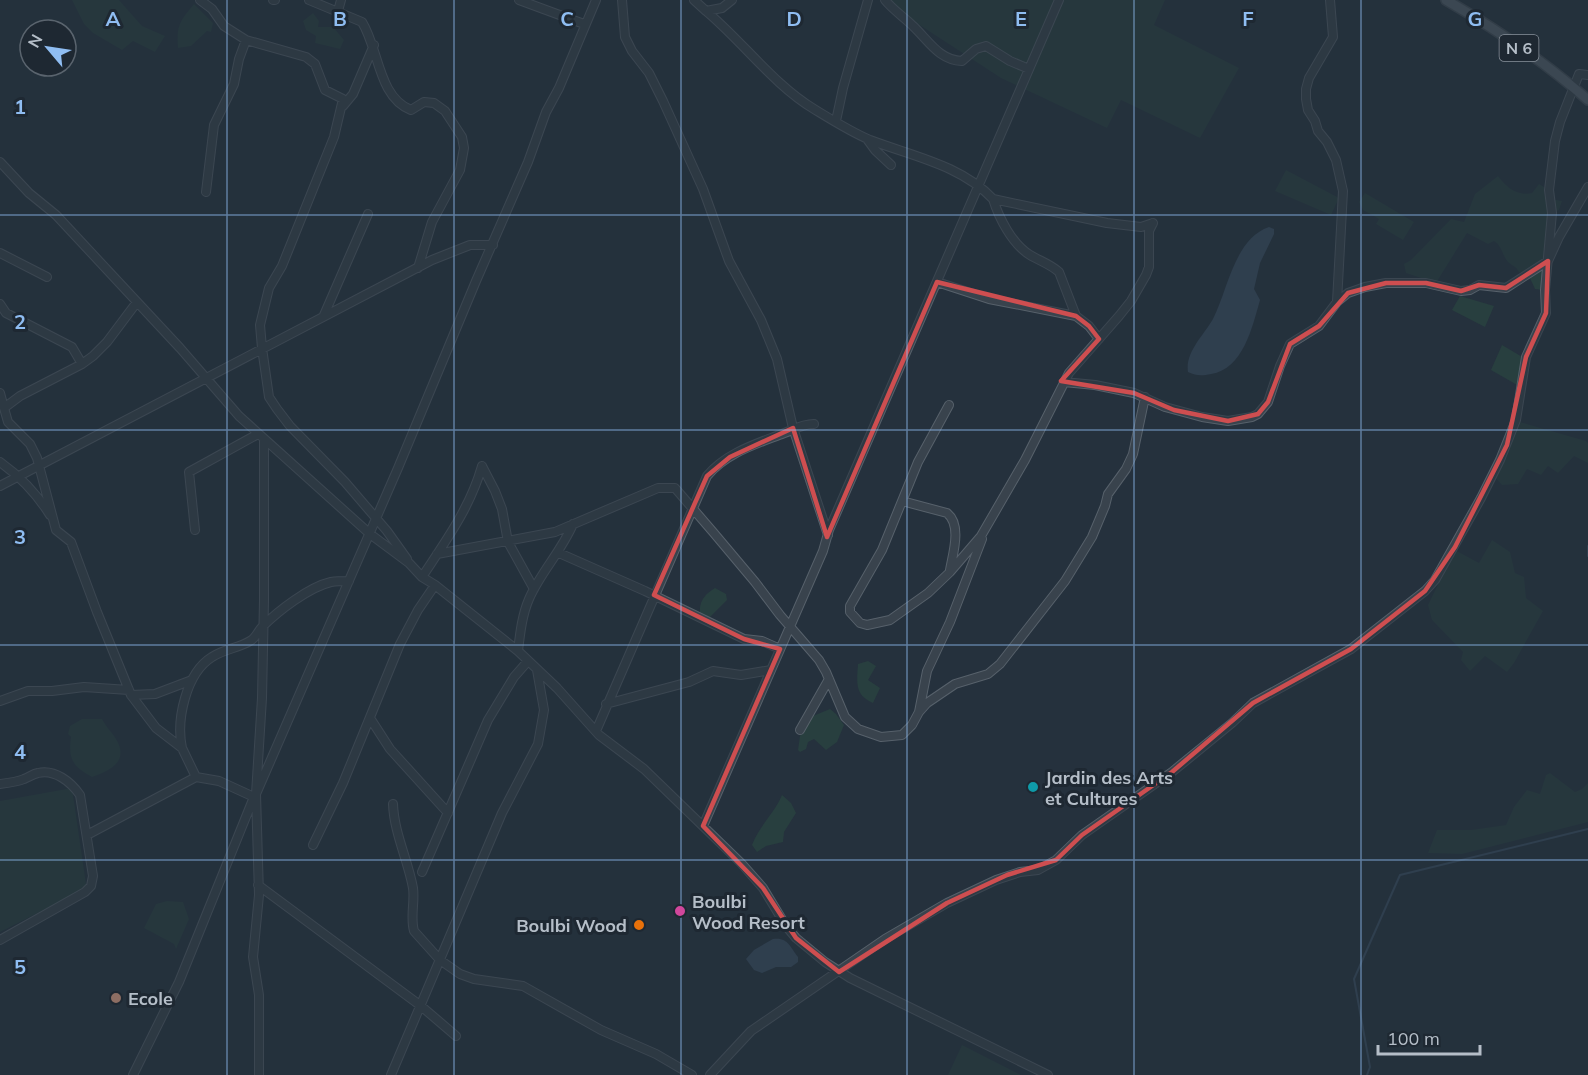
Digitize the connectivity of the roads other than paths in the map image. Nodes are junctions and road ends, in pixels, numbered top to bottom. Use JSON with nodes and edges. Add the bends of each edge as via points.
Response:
{"nodes":[{"id":1,"x":200,"y":0,"type":"edge"},
{"id":2,"x":309,"y":0,"type":"edge"},
{"id":3,"x":341,"y":0,"type":"edge"},
{"id":4,"x":519,"y":0,"type":"edge"},
{"id":5,"x":596,"y":0,"type":"edge"},
{"id":6,"x":622,"y":0,"type":"edge"},
{"id":7,"x":694,"y":0,"type":"edge"},
{"id":8,"x":732,"y":0,"type":"edge"},
{"id":9,"x":868,"y":0,"type":"edge"},
{"id":10,"x":885,"y":0,"type":"edge"},
{"id":11,"x":1059,"y":0,"type":"edge"},
{"id":12,"x":1330,"y":0,"type":"edge"},
{"id":13,"x":1446,"y":0,"type":"edge"},
{"id":14,"x":338,"y":11,"type":"junction"},
{"id":15,"x":706,"y":11,"type":"junction"},
{"id":16,"x":584,"y":24,"type":"junction"},
{"id":17,"x":246,"y":40,"type":"junction"},
{"id":18,"x":374,"y":45,"type":"junction"},
{"id":19,"x":1029,"y":69,"type":"junction"},
{"id":20,"x":1588,"y":75,"type":"edge"},
{"id":21,"x":1573,"y":87,"type":"junction"},
{"id":22,"x":1588,"y":100,"type":"edge"},
{"id":23,"x":343,"y":106,"type":"junction"},
{"id":24,"x":836,"y":122,"type":"junction"},
{"id":25,"x":867,"y":138,"type":"junction"},
{"id":26,"x":0,"y":162,"type":"edge"},
{"id":27,"x":891,"y":165,"type":"dead end"},
{"id":28,"x":978,"y":186,"type":"junction"},
{"id":29,"x":1588,"y":188,"type":"edge"},
{"id":30,"x":206,"y":192,"type":"dead end"},
{"id":31,"x":993,"y":199,"type":"junction"},
{"id":32,"x":368,"y":214,"type":"dead end"},
{"id":33,"x":493,"y":245,"type":"junction"},
{"id":34,"x":0,"y":253,"type":"edge"},
{"id":35,"x":1548,"y":261,"type":"junction"},
{"id":36,"x":418,"y":268,"type":"junction"},
{"id":37,"x":47,"y":277,"type":"dead end"},
{"id":38,"x":937,"y":282,"type":"junction"},
{"id":39,"x":137,"y":302,"type":"junction"},
{"id":40,"x":1337,"y":302,"type":"junction"},
{"id":41,"x":0,"y":304,"type":"edge"},
{"id":42,"x":324,"y":315,"type":"junction"},
{"id":43,"x":1076,"y":316,"type":"junction"},
{"id":44,"x":1099,"y":339,"type":"junction"},
{"id":45,"x":262,"y":348,"type":"junction"},
{"id":46,"x":82,"y":364,"type":"junction"},
{"id":47,"x":206,"y":378,"type":"junction"},
{"id":48,"x":1064,"y":382,"type":"junction"},
{"id":49,"x":0,"y":393,"type":"edge"},
{"id":50,"x":1145,"y":397,"type":"junction"},
{"id":51,"x":949,"y":405,"type":"dead end"},
{"id":52,"x":4,"y":408,"type":"junction"},
{"id":53,"x":814,"y":424,"type":"dead end"},
{"id":54,"x":793,"y":428,"type":"junction"},
{"id":55,"x":261,"y":436,"type":"junction"},
{"id":56,"x":0,"y":462,"type":"edge"},
{"id":57,"x":39,"y":465,"type":"junction"},
{"id":58,"x":18,"y":477,"type":"junction"},
{"id":59,"x":0,"y":486,"type":"edge"},
{"id":60,"x":902,"y":501,"type":"junction"},
{"id":61,"x":693,"y":507,"type":"junction"},
{"id":62,"x":376,"y":520,"type":"junction"},
{"id":63,"x":53,"y":521,"type":"junction"},
{"id":64,"x":573,"y":524,"type":"junction"},
{"id":65,"x":987,"y":527,"type":"junction"},
{"id":66,"x":195,"y":530,"type":"dead end"},
{"id":67,"x":370,"y":534,"type":"junction"},
{"id":68,"x":828,"y":535,"type":"junction"},
{"id":69,"x":508,"y":542,"type":"junction"},
{"id":70,"x":559,"y":553,"type":"junction"},
{"id":71,"x":437,"y":554,"type":"junction"},
{"id":72,"x":409,"y":563,"type":"junction"},
{"id":73,"x":950,"y":572,"type":"junction"},
{"id":74,"x":422,"y":577,"type":"junction"},
{"id":75,"x":349,"y":581,"type":"junction"},
{"id":76,"x":435,"y":585,"type":"junction"},
{"id":77,"x":534,"y":589,"type":"junction"},
{"id":78,"x":654,"y":596,"type":"junction"},
{"id":79,"x":262,"y":627,"type":"junction"},
{"id":80,"x":790,"y":627,"type":"junction"},
{"id":81,"x":780,"y":649,"type":"junction"},
{"id":82,"x":518,"y":651,"type":"junction"},
{"id":83,"x":528,"y":662,"type":"junction"},
{"id":84,"x":537,"y":670,"type":"junction"},
{"id":85,"x":771,"y":670,"type":"junction"},
{"id":86,"x":829,"y":679,"type":"junction"},
{"id":87,"x":192,"y":680,"type":"junction"},
{"id":88,"x":130,"y":693,"type":"junction"},
{"id":89,"x":0,"y":701,"type":"edge"},
{"id":90,"x":606,"y":704,"type":"junction"},
{"id":91,"x":919,"y":712,"type":"junction"},
{"id":92,"x":370,"y":718,"type":"junction"},
{"id":93,"x":800,"y":730,"type":"dead end"},
{"id":94,"x":596,"y":731,"type":"junction"},
{"id":95,"x":182,"y":748,"type":"junction"},
{"id":96,"x":196,"y":777,"type":"junction"},
{"id":97,"x":0,"y":784,"type":"edge"},
{"id":98,"x":255,"y":795,"type":"junction"},
{"id":99,"x":393,"y":804,"type":"dead end"},
{"id":100,"x":448,"y":813,"type":"junction"},
{"id":101,"x":703,"y":826,"type":"junction"},
{"id":102,"x":87,"y":835,"type":"junction"},
{"id":103,"x":313,"y":845,"type":"dead end"},
{"id":104,"x":422,"y":872,"type":"dead end"},
{"id":105,"x":258,"y":885,"type":"junction"},
{"id":106,"x":0,"y":940,"type":"edge"},
{"id":107,"x":440,"y":960,"type":"junction"},
{"id":108,"x":839,"y":972,"type":"junction"},
{"id":109,"x":420,"y":1006,"type":"junction"},
{"id":110,"x":456,"y":1036,"type":"dead end"},
{"id":111,"x":133,"y":1075,"type":"edge"},
{"id":112,"x":259,"y":1075,"type":"edge"},
{"id":113,"x":391,"y":1075,"type":"edge"},
{"id":114,"x":692,"y":1075,"type":"edge"},
{"id":115,"x":710,"y":1075,"type":"edge"},
{"id":116,"x":1048,"y":1075,"type":"edge"}],
"edges":[{"from":1,"to":17,"type":"street","via":[[224,26]]},
{"from":2,"to":14,"type":"street"},
{"from":3,"to":14,"type":"street"},
{"from":4,"to":16,"type":"street"},
{"from":5,"to":16,"type":"street"},
{"from":6,"to":54,"type":"street","via":[[625,37],[663,101],[703,189],[729,261],[761,320],[777,359]]},
{"from":7,"to":15,"type":"street"},
{"from":8,"to":15,"type":"street","via":[[722,8]]},
{"from":9,"to":24,"type":"street"},
{"from":10,"to":19,"type":"street","via":[[931,47],[951,61],[962,61],[986,46]]},
{"from":11,"to":19,"type":"street"},
{"from":12,"to":40,"type":"street","via":[[1333,37],[1309,78],[1306,99],[1318,131],[1336,160],[1343,191]]},
{"from":13,"to":21,"type":"main road","number":"N 6"},
{"from":14,"to":18,"type":"street","via":[[362,22]]},
{"from":15,"to":24,"type":"street","via":[[792,92]]},
{"from":16,"to":33,"type":"street"},
{"from":17,"to":23,"type":"street","via":[[313,60],[323,87],[343,99]]},
{"from":17,"to":30,"type":"street","via":[[234,84],[214,125]]},
{"from":18,"to":23,"type":"street","via":[[353,94]]},
{"from":18,"to":36,"type":"street","via":[[384,85],[401,105],[411,110],[424,102],[434,103],[445,111],[462,137],[460,170],[432,222]]},
{"from":19,"to":28,"type":"street"},
{"from":20,"to":21,"type":"street","via":[[1580,74]]},
{"from":21,"to":22,"type":"main road","number":"N 6"},
{"from":21,"to":35,"type":"street","via":[[1555,141],[1549,190],[1552,213]]},
{"from":23,"to":45,"type":"street","via":[[282,266],[269,288],[261,325]]},
{"from":24,"to":25,"type":"street"},
{"from":25,"to":27,"type":"street"},
{"from":25,"to":28,"type":"street","via":[[948,169]]},
{"from":26,"to":39,"type":"street"},
{"from":28,"to":31,"type":"street"},
{"from":28,"to":38,"type":"street"},
{"from":29,"to":35,"type":"street"},
{"from":31,"to":43,"type":"street","via":[[1017,244],[1059,272]]},
{"from":31,"to":44,"type":"street","via":[[1107,223],[1153,223],[1146,275],[1131,302]]},
{"from":32,"to":42,"type":"street"},
{"from":33,"to":36,"type":"street","via":[[470,244]]},
{"from":33,"to":62,"type":"street"},
{"from":34,"to":37,"type":"street"},
{"from":35,"to":40,"type":"street","via":[[1506,288],[1479,285],[1461,291],[1426,283],[1386,283],[1356,290]]},
{"from":35,"to":108,"type":"street","via":[[1546,314],[1526,357],[1516,418],[1507,445],[1455,547],[1425,591],[1351,648],[1253,703],[1172,772],[1082,835],[1056,860],[1038,870],[1007,875],[948,903],[885,939]]},
{"from":36,"to":42,"type":"street"},
{"from":38,"to":43,"type":"street","via":[[989,298]]},
{"from":38,"to":68,"type":"street"},
{"from":39,"to":46,"type":"street","via":[[107,342]]},
{"from":39,"to":47,"type":"street"},
{"from":40,"to":50,"type":"street","via":[[1319,326],[1290,344],[1268,402],[1252,417],[1228,421],[1202,417]]},
{"from":41,"to":46,"type":"street","via":[[6,313],[72,348]]},
{"from":42,"to":45,"type":"street"},
{"from":43,"to":44,"type":"street"},
{"from":44,"to":48,"type":"street"},
{"from":45,"to":47,"type":"street"},
{"from":45,"to":62,"type":"street","via":[[269,397],[290,426]]},
{"from":46,"to":52,"type":"street","via":[[33,388]]},
{"from":47,"to":55,"type":"street"},
{"from":47,"to":57,"type":"street"},
{"from":48,"to":50,"type":"street"},
{"from":48,"to":65,"type":"street"},
{"from":49,"to":52,"type":"street"},
{"from":50,"to":91,"type":"street","via":[[1129,462],[1111,488],[1094,532],[1065,581],[988,674],[955,684]]},
{"from":51,"to":60,"type":"street"},
{"from":52,"to":57,"type":"street","via":[[8,422],[30,444]]},
{"from":53,"to":54,"type":"street"},
{"from":54,"to":61,"type":"street","via":[[715,466],[706,476]]},
{"from":54,"to":68,"type":"street"},
{"from":55,"to":66,"type":"street","via":[[189,472]]},
{"from":55,"to":67,"type":"street"},
{"from":55,"to":79,"type":"street"},
{"from":56,"to":58,"type":"street"},
{"from":57,"to":58,"type":"street"},
{"from":57,"to":63,"type":"street"},
{"from":58,"to":59,"type":"street"},
{"from":58,"to":63,"type":"street","via":[[38,497]]},
{"from":60,"to":73,"type":"street","via":[[947,513],[952,518],[955,523]]},
{"from":60,"to":73,"type":"street","via":[[882,549],[850,606],[855,620],[867,625],[890,620],[915,604]]},
{"from":61,"to":64,"type":"street","via":[[675,488],[658,488]]},
{"from":61,"to":78,"type":"street"},
{"from":61,"to":80,"type":"street"},
{"from":62,"to":67,"type":"street"},
{"from":62,"to":72,"type":"street"},
{"from":63,"to":88,"type":"street","via":[[56,530],[71,542]]},
{"from":64,"to":69,"type":"street","via":[[546,535]]},
{"from":64,"to":70,"type":"street"},
{"from":65,"to":73,"type":"street"},
{"from":65,"to":91,"type":"street","via":[[927,671]]},
{"from":67,"to":72,"type":"street"},
{"from":67,"to":75,"type":"street"},
{"from":68,"to":80,"type":"street"},
{"from":69,"to":71,"type":"street"},
{"from":69,"to":71,"type":"street","via":[[502,509],[482,466],[472,495]]},
{"from":69,"to":77,"type":"street"},
{"from":70,"to":77,"type":"street"},
{"from":70,"to":78,"type":"street"},
{"from":71,"to":74,"type":"street"},
{"from":72,"to":74,"type":"street"},
{"from":74,"to":76,"type":"street"},
{"from":75,"to":79,"type":"street","via":[[330,582],[299,597]]},
{"from":75,"to":98,"type":"street"},
{"from":76,"to":82,"type":"street"},
{"from":76,"to":92,"type":"street","via":[[408,626]]},
{"from":77,"to":82,"type":"street","via":[[525,611]]},
{"from":78,"to":81,"type":"street","via":[[744,639]]},
{"from":78,"to":90,"type":"street"},
{"from":79,"to":87,"type":"street","via":[[251,640],[211,657]]},
{"from":79,"to":98,"type":"street"},
{"from":80,"to":81,"type":"street"},
{"from":80,"to":86,"type":"street","via":[[819,660]]},
{"from":81,"to":85,"type":"street"},
{"from":82,"to":83,"type":"street"},
{"from":83,"to":84,"type":"street"},
{"from":83,"to":100,"type":"street","via":[[514,677],[488,720]]},
{"from":84,"to":94,"type":"street"},
{"from":84,"to":107,"type":"street","via":[[544,710],[538,744],[502,813]]},
{"from":85,"to":90,"type":"street","via":[[741,675],[713,671],[689,682]]},
{"from":85,"to":101,"type":"street"},
{"from":86,"to":91,"type":"street","via":[[845,717],[872,735],[902,735]]},
{"from":86,"to":93,"type":"street"},
{"from":87,"to":88,"type":"street","via":[[155,693]]},
{"from":87,"to":95,"type":"street","via":[[184,704]]},
{"from":88,"to":89,"type":"street","via":[[84,687],[28,691]]},
{"from":88,"to":95,"type":"street","via":[[156,728]]},
{"from":90,"to":94,"type":"street"},
{"from":92,"to":100,"type":"street","via":[[390,749]]},
{"from":92,"to":103,"type":"street"},
{"from":94,"to":101,"type":"street","via":[[644,769]]},
{"from":95,"to":96,"type":"street"},
{"from":96,"to":98,"type":"street"},
{"from":96,"to":102,"type":"street"},
{"from":97,"to":102,"type":"street","via":[[37,773],[67,781],[80,795]]},
{"from":98,"to":105,"type":"street"},
{"from":98,"to":111,"type":"street","via":[[179,982]]},
{"from":99,"to":107,"type":"street","via":[[413,892],[414,931]]},
{"from":100,"to":104,"type":"street"},
{"from":101,"to":108,"type":"street","via":[[763,888],[796,938]]},
{"from":102,"to":106,"type":"street","via":[[91,886]]},
{"from":105,"to":109,"type":"street"},
{"from":105,"to":112,"type":"street","via":[[253,957],[259,995]]},
{"from":107,"to":109,"type":"street"},
{"from":107,"to":114,"type":"street","via":[[474,980],[523,986]]},
{"from":108,"to":115,"type":"street","via":[[751,1030]]},
{"from":108,"to":116,"type":"street"},
{"from":109,"to":110,"type":"street"},
{"from":109,"to":113,"type":"street"}]}
